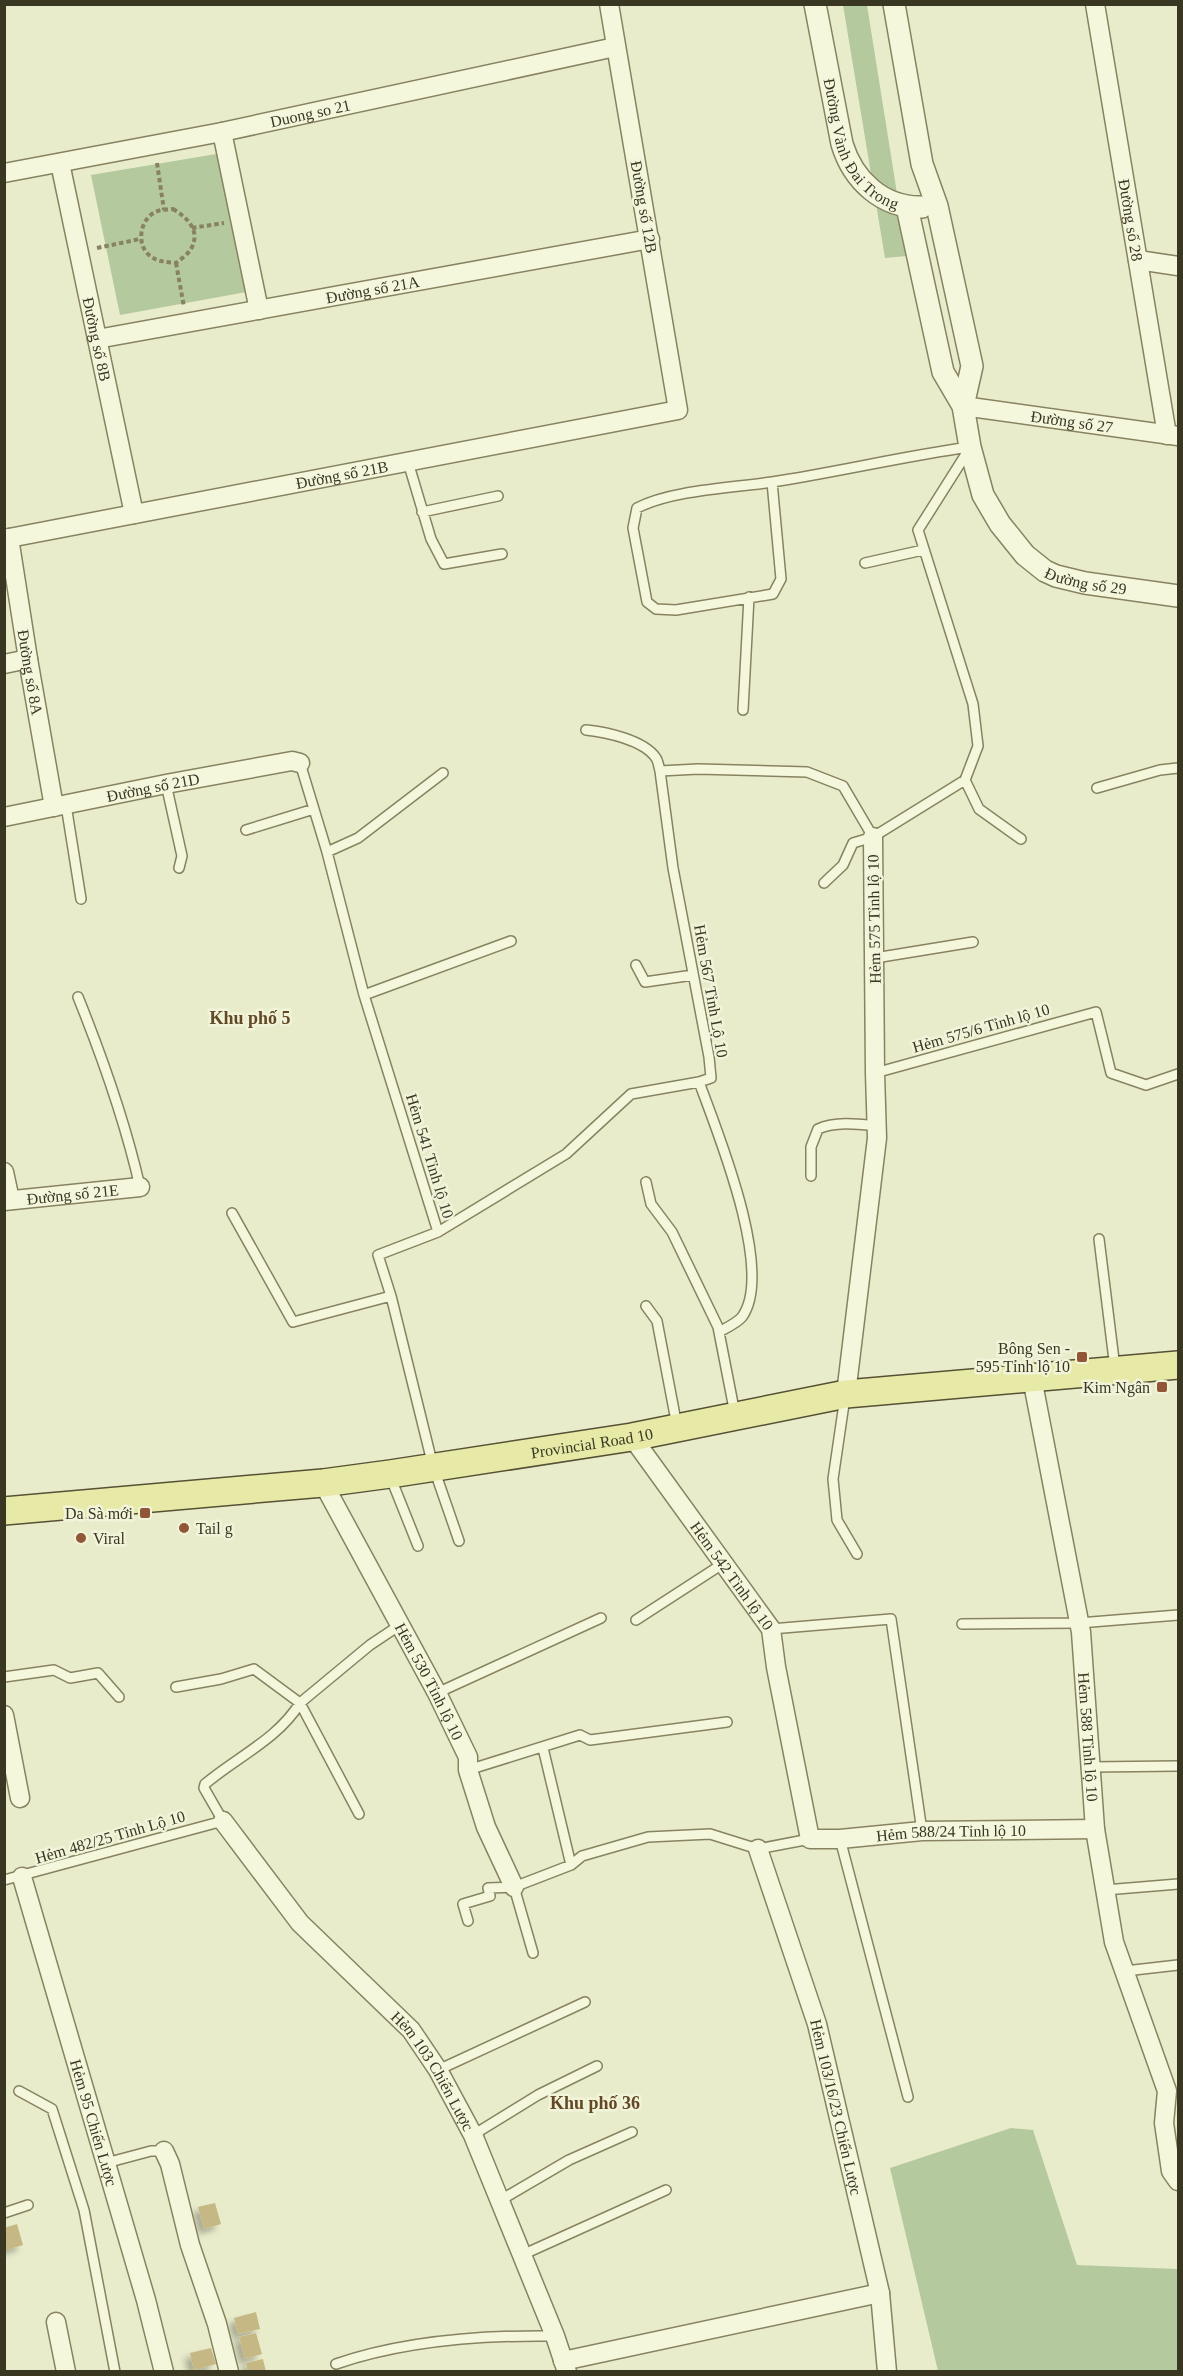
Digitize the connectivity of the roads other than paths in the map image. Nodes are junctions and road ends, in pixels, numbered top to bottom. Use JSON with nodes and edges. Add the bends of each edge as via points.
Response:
{"nodes":[{"id":1,"x":609,"y":4,"type":"edge"},
{"id":2,"x":815,"y":4,"type":"edge"},
{"id":3,"x":894,"y":4,"type":"edge"},
{"id":4,"x":1095,"y":4,"type":"edge"},
{"id":5,"x":615,"y":47,"type":"junction"},
{"id":6,"x":222,"y":132,"type":"junction"},
{"id":7,"x":60,"y":163,"type":"junction"},
{"id":8,"x":4,"y":173,"type":"edge"},
{"id":9,"x":937,"y":206,"type":"junction"},
{"id":10,"x":907,"y":207,"type":"junction"},
{"id":11,"x":650,"y":239,"type":"junction"},
{"id":12,"x":1138,"y":260,"type":"junction"},
{"id":13,"x":1179,"y":266,"type":"edge"},
{"id":14,"x":259,"y":310,"type":"junction"},
{"id":15,"x":97,"y":339,"type":"junction"},
{"id":16,"x":963,"y":406,"type":"junction"},
{"id":17,"x":678,"y":410,"type":"joint"},
{"id":18,"x":1173,"y":435,"type":"edge"},
{"id":19,"x":970,"y":447,"type":"junction"},
{"id":20,"x":408,"y":462,"type":"junction"},
{"id":21,"x":772,"y":482,"type":"junction"},
{"id":22,"x":498,"y":496,"type":"dead end"},
{"id":23,"x":422,"y":512,"type":"junction"},
{"id":24,"x":134,"y":514,"type":"junction"},
{"id":25,"x":1008,"y":534,"type":"joint"},
{"id":26,"x":7,"y":539,"type":"edge"},
{"id":27,"x":923,"y":550,"type":"junction"},
{"id":28,"x":502,"y":554,"type":"dead end"},
{"id":29,"x":865,"y":563,"type":"dead end"},
{"id":30,"x":1179,"y":596,"type":"edge"},
{"id":31,"x":749,"y":597,"type":"junction"},
{"id":32,"x":28,"y":660,"type":"junction"},
{"id":33,"x":4,"y":664,"type":"edge"},
{"id":34,"x":743,"y":710,"type":"dead end"},
{"id":35,"x":586,"y":730,"type":"dead end"},
{"id":36,"x":300,"y":763,"type":"joint"},
{"id":37,"x":1179,"y":768,"type":"edge"},
{"id":38,"x":660,"y":771,"type":"junction"},
{"id":39,"x":443,"y":773,"type":"dead end"},
{"id":40,"x":965,"y":780,"type":"junction"},
{"id":41,"x":166,"y":784,"type":"junction"},
{"id":42,"x":1097,"y":788,"type":"dead end"},
{"id":43,"x":60,"y":806,"type":"junction"},
{"id":44,"x":314,"y":809,"type":"junction"},
{"id":45,"x":4,"y":817,"type":"edge"},
{"id":46,"x":246,"y":830,"type":"dead end"},
{"id":47,"x":873,"y":837,"type":"junction"},
{"id":48,"x":1021,"y":839,"type":"dead end"},
{"id":49,"x":327,"y":852,"type":"junction"},
{"id":50,"x":179,"y":868,"type":"dead end"},
{"id":51,"x":824,"y":883,"type":"dead end"},
{"id":52,"x":81,"y":899,"type":"dead end"},
{"id":53,"x":511,"y":941,"type":"dead end"},
{"id":54,"x":973,"y":942,"type":"dead end"},
{"id":55,"x":875,"y":958,"type":"junction"},
{"id":56,"x":636,"y":964,"type":"dead end"},
{"id":57,"x":693,"y":975,"type":"junction"},
{"id":58,"x":364,"y":995,"type":"junction"},
{"id":59,"x":78,"y":997,"type":"dead end"},
{"id":60,"x":875,"y":1073,"type":"junction"},
{"id":61,"x":1179,"y":1074,"type":"edge"},
{"id":62,"x":699,"y":1082,"type":"junction"},
{"id":63,"x":877,"y":1126,"type":"junction"},
{"id":64,"x":4,"y":1172,"type":"edge"},
{"id":65,"x":811,"y":1176,"type":"dead end"},
{"id":66,"x":646,"y":1182,"type":"dead end"},
{"id":67,"x":140,"y":1187,"type":"joint"},
{"id":68,"x":7,"y":1201,"type":"edge"},
{"id":69,"x":232,"y":1213,"type":"dead end"},
{"id":70,"x":438,"y":1232,"type":"junction"},
{"id":71,"x":1099,"y":1239,"type":"dead end"},
{"id":72,"x":391,"y":1296,"type":"junction"},
{"id":73,"x":646,"y":1306,"type":"dead end"},
{"id":74,"x":719,"y":1332,"type":"junction"},
{"id":75,"x":1179,"y":1365,"type":"edge"},
{"id":76,"x":1116,"y":1370,"type":"junction"},
{"id":77,"x":1032,"y":1378,"type":"junction"},
{"id":78,"x":846,"y":1394,"type":"junction"},
{"id":79,"x":736,"y":1416,"type":"junction"},
{"id":80,"x":677,"y":1428,"type":"junction"},
{"id":81,"x":632,"y":1437,"type":"junction"},
{"id":82,"x":433,"y":1466,"type":"junction"},
{"id":83,"x":390,"y":1474,"type":"junction"},
{"id":84,"x":323,"y":1483,"type":"junction"},
{"id":85,"x":4,"y":1511,"type":"edge"},
{"id":86,"x":459,"y":1541,"type":"dead end"},
{"id":87,"x":418,"y":1546,"type":"dead end"},
{"id":88,"x":857,"y":1554,"type":"dead end"},
{"id":89,"x":724,"y":1563,"type":"junction"},
{"id":90,"x":1179,"y":1615,"type":"edge"},
{"id":91,"x":601,"y":1618,"type":"dead end"},
{"id":92,"x":636,"y":1620,"type":"dead end"},
{"id":93,"x":1079,"y":1623,"type":"junction"},
{"id":94,"x":400,"y":1624,"type":"junction"},
{"id":95,"x":962,"y":1624,"type":"dead end"},
{"id":96,"x":771,"y":1629,"type":"junction"},
{"id":97,"x":4,"y":1677,"type":"edge"},
{"id":98,"x":176,"y":1687,"type":"dead end"},
{"id":99,"x":437,"y":1693,"type":"junction"},
{"id":100,"x":119,"y":1697,"type":"dead end"},
{"id":101,"x":300,"y":1703,"type":"junction"},
{"id":102,"x":4,"y":1715,"type":"edge"},
{"id":103,"x":727,"y":1722,"type":"dead end"},
{"id":104,"x":543,"y":1748,"type":"junction"},
{"id":105,"x":1179,"y":1766,"type":"edge"},
{"id":106,"x":1090,"y":1767,"type":"junction"},
{"id":107,"x":468,"y":1770,"type":"junction"},
{"id":108,"x":21,"y":1798,"type":"dead end"},
{"id":109,"x":359,"y":1814,"type":"dead end"},
{"id":110,"x":223,"y":1821,"type":"junction"},
{"id":111,"x":1095,"y":1829,"type":"junction"},
{"id":112,"x":922,"y":1831,"type":"junction"},
{"id":113,"x":810,"y":1839,"type":"junction"},
{"id":114,"x":840,"y":1839,"type":"junction"},
{"id":115,"x":758,"y":1849,"type":"junction"},
{"id":116,"x":571,"y":1865,"type":"junction"},
{"id":117,"x":13,"y":1879,"type":"edge"},
{"id":118,"x":1179,"y":1884,"type":"edge"},
{"id":119,"x":514,"y":1887,"type":"junction"},
{"id":120,"x":1105,"y":1890,"type":"junction"},
{"id":121,"x":468,"y":1921,"type":"dead end"},
{"id":122,"x":533,"y":1953,"type":"dead end"},
{"id":123,"x":1179,"y":1965,"type":"edge"},
{"id":124,"x":1125,"y":1971,"type":"junction"},
{"id":125,"x":585,"y":2002,"type":"dead end"},
{"id":126,"x":597,"y":2066,"type":"dead end"},
{"id":127,"x":438,"y":2070,"type":"junction"},
{"id":128,"x":19,"y":2091,"type":"dead end"},
{"id":129,"x":1173,"y":2091,"type":"edge"},
{"id":130,"x":908,"y":2097,"type":"dead end"},
{"id":131,"x":632,"y":2132,"type":"dead end"},
{"id":132,"x":473,"y":2135,"type":"junction"},
{"id":133,"x":164,"y":2151,"type":"joint"},
{"id":134,"x":106,"y":2163,"type":"junction"},
{"id":135,"x":1179,"y":2181,"type":"edge"},
{"id":136,"x":666,"y":2190,"type":"dead end"},
{"id":137,"x":499,"y":2201,"type":"junction"},
{"id":138,"x":28,"y":2205,"type":"dead end"},
{"id":139,"x":4,"y":2213,"type":"edge"},
{"id":140,"x":522,"y":2255,"type":"junction"},
{"id":141,"x":880,"y":2293,"type":"junction"},
{"id":142,"x":56,"y":2322,"type":"dead end"},
{"id":143,"x":555,"y":2336,"type":"junction"},
{"id":144,"x":336,"y":2364,"type":"dead end"},
{"id":145,"x":565,"y":2366,"type":"edge"},
{"id":146,"x":66,"y":2372,"type":"edge"},
{"id":147,"x":115,"y":2372,"type":"edge"},
{"id":148,"x":164,"y":2372,"type":"edge"},
{"id":149,"x":230,"y":2372,"type":"edge"},
{"id":150,"x":887,"y":2372,"type":"edge"}],
"edges":[{"from":1,"to":5,"type":"street","name":"Đường số 12B"},
{"from":2,"to":10,"type":"street","name":"Đường Vành Đai Trong","via":[[849,165],[873,192]]},
{"from":3,"to":9,"type":"street","name":"Đường Vành Đai Trong","via":[[922,164]]},
{"from":4,"to":12,"type":"street","name":"Đường số 28"},
{"from":5,"to":6,"type":"street","name":"Duong so 21"},
{"from":5,"to":11,"type":"street","name":"Đường số 12B"},
{"from":6,"to":7,"type":"street","name":"Duong so 21"},
{"from":6,"to":14,"type":"street"},
{"from":7,"to":8,"type":"street","name":"Duong so 21"},
{"from":7,"to":15,"type":"street","name":"Đường số 8B"},
{"from":9,"to":10,"type":"street"},
{"from":9,"to":16,"type":"street","name":"Đường Vành Đai Trong","via":[[972,366]]},
{"from":10,"to":16,"type":"street","name":"Đường Vành Đai Trong","via":[[943,372]]},
{"from":11,"to":14,"type":"street","name":"Đường số 21A"},
{"from":11,"to":17,"type":"street","name":"Đường số 12B"},
{"from":12,"to":13,"type":"street"},
{"from":12,"to":18,"type":"street","name":"Đường số 28"},
{"from":14,"to":15,"type":"street","name":"Đường số 21A"},
{"from":15,"to":24,"type":"street","name":"Đường số 8B"},
{"from":16,"to":18,"type":"street","name":"Đường số 27"},
{"from":16,"to":19,"type":"street","name":"Đường Vành Đai Trong"},
{"from":17,"to":20,"type":"street","name":"Đường số 21B"},
{"from":19,"to":21,"type":"lane"},
{"from":19,"to":25,"type":"street","name":"Đường Vành Đai Trong","via":[[986,502]]},
{"from":19,"to":27,"type":"lane","via":[[918,530]]},
{"from":20,"to":23,"type":"lane"},
{"from":20,"to":24,"type":"street","name":"Đường số 21B"},
{"from":21,"to":31,"type":"lane","via":[[781,579],[773,594]]},
{"from":21,"to":31,"type":"lane","via":[[709,490],[637,508],[633,528],[647,602],[656,609],[676,610]]},
{"from":22,"to":23,"type":"lane"},
{"from":23,"to":28,"type":"lane","via":[[444,564]]},
{"from":24,"to":26,"type":"street","name":"Đường số 21B"},
{"from":25,"to":30,"type":"street","name":"Đường số 29","via":[[1035,563],[1056,576]]},
{"from":26,"to":32,"type":"street","name":"Đường số 8A"},
{"from":27,"to":29,"type":"lane"},
{"from":27,"to":40,"type":"lane","via":[[973,704],[978,746]]},
{"from":31,"to":34,"type":"lane"},
{"from":32,"to":33,"type":"street"},
{"from":32,"to":43,"type":"street","name":"Đường số 8A"},
{"from":35,"to":38,"type":"lane","via":[[639,744],[656,758]]},
{"from":36,"to":41,"type":"street","name":"Đường số 21D"},
{"from":36,"to":44,"type":"lane","name":"Hẻm 541 Tỉnh lộ 10"},
{"from":37,"to":42,"type":"lane"},
{"from":38,"to":47,"type":"lane","via":[[807,772],[843,786]]},
{"from":38,"to":57,"type":"lane","name":"Hẻm 567 Tỉnh Lộ 10"},
{"from":39,"to":49,"type":"lane","via":[[358,838]]},
{"from":40,"to":47,"type":"lane","name":"Hẻm 575 Tỉnh lộ 10"},
{"from":40,"to":48,"type":"lane","via":[[979,809]]},
{"from":41,"to":43,"type":"street","name":"Đường số 21D"},
{"from":41,"to":50,"type":"lane","via":[[182,856]]},
{"from":43,"to":45,"type":"street","name":"Đường số 21D"},
{"from":43,"to":52,"type":"lane"},
{"from":44,"to":46,"type":"lane"},
{"from":44,"to":49,"type":"lane","name":"Hẻm 541 Tỉnh lộ 10"},
{"from":47,"to":51,"type":"lane","via":[[853,843],[843,865]]},
{"from":47,"to":55,"type":"street","name":"Hẻm 575 Tỉnh lộ 10"},
{"from":49,"to":58,"type":"lane","name":"Hẻm 541 Tỉnh lộ 10"},
{"from":53,"to":58,"type":"lane"},
{"from":54,"to":55,"type":"lane"},
{"from":55,"to":60,"type":"street","name":"Hẻm 575 Tỉnh lộ 10"},
{"from":56,"to":57,"type":"lane","via":[[645,982]]},
{"from":57,"to":62,"type":"lane","name":"Hẻm 567 Tỉnh Lộ 10","via":[[711,1078]]},
{"from":58,"to":70,"type":"lane","name":"Hẻm 541 Tỉnh lộ 10"},
{"from":59,"to":67,"type":"lane","via":[[102,1055],[130,1141]]},
{"from":60,"to":61,"type":"lane","name":"Hẻm 575/6 Tỉnh lộ 10","via":[[1096,1012],[1111,1073],[1146,1085]]},
{"from":60,"to":63,"type":"street","name":"Hẻm 575 Tỉnh lộ 10"},
{"from":62,"to":70,"type":"lane","via":[[631,1094],[566,1155]]},
{"from":62,"to":74,"type":"lane","via":[[744,1210],[751,1277],[749,1302],[741,1318]]},
{"from":63,"to":65,"type":"lane","via":[[850,1124],[818,1129],[811,1147]]},
{"from":63,"to":78,"type":"street","name":"Hẻm 575 Tỉnh lộ 10"},
{"from":64,"to":68,"type":"street"},
{"from":66,"to":74,"type":"lane","via":[[651,1204],[672,1232]]},
{"from":67,"to":68,"type":"street","name":"Đường số 21E"},
{"from":69,"to":72,"type":"lane","via":[[293,1322]]},
{"from":70,"to":72,"type":"lane","name":"Hẻm 541 Tỉnh lộ 10","via":[[378,1255]]},
{"from":71,"to":76,"type":"lane"},
{"from":72,"to":82,"type":"lane","name":"Hẻm 541 Tỉnh lộ 10"},
{"from":73,"to":80,"type":"lane","via":[[657,1321]]},
{"from":74,"to":79,"type":"lane"},
{"from":75,"to":76,"type":"main road","name":"Provincial Road 10"},
{"from":76,"to":77,"type":"main road","name":"Provincial Road 10"},
{"from":77,"to":78,"type":"main road","name":"Provincial Road 10"},
{"from":77,"to":93,"type":"street","name":"Hẻm 588 Tỉnh lộ 10"},
{"from":78,"to":79,"type":"main road","name":"Provincial Road 10"},
{"from":78,"to":88,"type":"lane","via":[[833,1479],[837,1520]]},
{"from":79,"to":80,"type":"main road","name":"Provincial Road 10"},
{"from":80,"to":81,"type":"main road","name":"Provincial Road 10"},
{"from":81,"to":82,"type":"main road","name":"Provincial Road 10"},
{"from":81,"to":89,"type":"street","name":"Hẻm 542 Tỉnh lộ 10"},
{"from":82,"to":83,"type":"main road","name":"Provincial Road 10"},
{"from":82,"to":86,"type":"lane","name":"Hẻm 541 Tỉnh lộ 10"},
{"from":83,"to":84,"type":"main road","name":"Provincial Road 10"},
{"from":83,"to":87,"type":"lane"},
{"from":84,"to":85,"type":"main road","name":"Provincial Road 10"},
{"from":84,"to":94,"type":"street","name":"Hẻm 530 Tỉnh lộ 10"},
{"from":89,"to":92,"type":"lane"},
{"from":89,"to":96,"type":"street","name":"Hẻm 542 Tỉnh lộ 10"},
{"from":90,"to":93,"type":"lane"},
{"from":91,"to":99,"type":"lane"},
{"from":93,"to":95,"type":"lane"},
{"from":93,"to":106,"type":"street","name":"Hẻm 588 Tỉnh lộ 10"},
{"from":94,"to":99,"type":"street","name":"Hẻm 530 Tỉnh lộ 10"},
{"from":94,"to":101,"type":"lane"},
{"from":96,"to":112,"type":"lane","via":[[891,1619]]},
{"from":96,"to":113,"type":"street","name":"Hẻm 542 Tỉnh lộ 10"},
{"from":97,"to":100,"type":"lane","via":[[54,1670],[69,1678],[98,1673]]},
{"from":98,"to":101,"type":"lane","via":[[254,1669]]},
{"from":99,"to":107,"type":"street","name":"Hẻm 530 Tỉnh lộ 10","via":[[468,1756]]},
{"from":101,"to":109,"type":"lane"},
{"from":101,"to":110,"type":"lane","via":[[277,1731],[205,1784]]},
{"from":102,"to":108,"type":"street"},
{"from":103,"to":104,"type":"lane","via":[[590,1740],[580,1735]]},
{"from":104,"to":107,"type":"lane"},
{"from":104,"to":116,"type":"lane"},
{"from":105,"to":106,"type":"lane"},
{"from":106,"to":111,"type":"street","name":"Hẻm 588 Tỉnh lộ 10"},
{"from":107,"to":119,"type":"street","name":"Hẻm 530 Tỉnh lộ 10","via":[[486,1827]]},
{"from":110,"to":117,"type":"lane","name":"Hẻm 482/25 Tỉnh Lộ 10"},
{"from":110,"to":127,"type":"street","name":"Hẻm 103 Chiến Lược","via":[[300,1923],[411,2030]]},
{"from":111,"to":112,"type":"street","name":"Hẻm 588/24 Tỉnh lộ 10"},
{"from":111,"to":120,"type":"street","name":"Hẻm 588 Tỉnh lộ 10"},
{"from":112,"to":114,"type":"street","name":"Hẻm 588/24 Tỉnh lộ 10"},
{"from":113,"to":114,"type":"street","name":"Hẻm 588/24 Tỉnh lộ 10"},
{"from":113,"to":115,"type":"lane"},
{"from":114,"to":130,"type":"lane"},
{"from":115,"to":116,"type":"lane","via":[[710,1834],[648,1837],[582,1856]]},
{"from":115,"to":141,"type":"street","name":"Hẻm 103/16/23 Chiến Lược","via":[[817,2024]]},
{"from":116,"to":119,"type":"lane"},
{"from":117,"to":134,"type":"street","name":"Hẻm 95 Chiến Lược"},
{"from":118,"to":120,"type":"lane"},
{"from":119,"to":121,"type":"lane","via":[[488,1888],[490,1896],[463,1904]]},
{"from":119,"to":122,"type":"lane"},
{"from":120,"to":124,"type":"street","name":"Hẻm 588 Tỉnh lộ 10","via":[[1114,1942]]},
{"from":123,"to":124,"type":"lane"},
{"from":124,"to":129,"type":"street","name":"Hẻm 588 Tỉnh lộ 10"},
{"from":125,"to":127,"type":"lane"},
{"from":126,"to":132,"type":"lane","via":[[538,2095]]},
{"from":127,"to":132,"type":"street","name":"Hẻm 103 Chiến Lược"},
{"from":128,"to":147,"type":"lane","via":[[52,2109],[84,2210]]},
{"from":129,"to":135,"type":"street","via":[[1164,2123],[1171,2170]]},
{"from":131,"to":137,"type":"lane","via":[[569,2160]]},
{"from":132,"to":137,"type":"street","name":"Hẻm 103 Chiến Lược"},
{"from":133,"to":134,"type":"lane"},
{"from":133,"to":149,"type":"street"},
{"from":134,"to":148,"type":"street","name":"Hẻm 95 Chiến Lược"},
{"from":136,"to":140,"type":"lane"},
{"from":137,"to":140,"type":"street","name":"Hẻm 103 Chiến Lược"},
{"from":138,"to":139,"type":"lane"},
{"from":140,"to":143,"type":"street","name":"Hẻm 103 Chiến Lược"},
{"from":141,"to":145,"type":"street"},
{"from":141,"to":150,"type":"street","name":"Hẻm 103/16/23 Chiến Lược"},
{"from":142,"to":146,"type":"street"},
{"from":143,"to":144,"type":"lane","via":[[516,2336],[402,2348]]},
{"from":143,"to":145,"type":"street","name":"Hẻm 103 Chiến Lược"}]}
